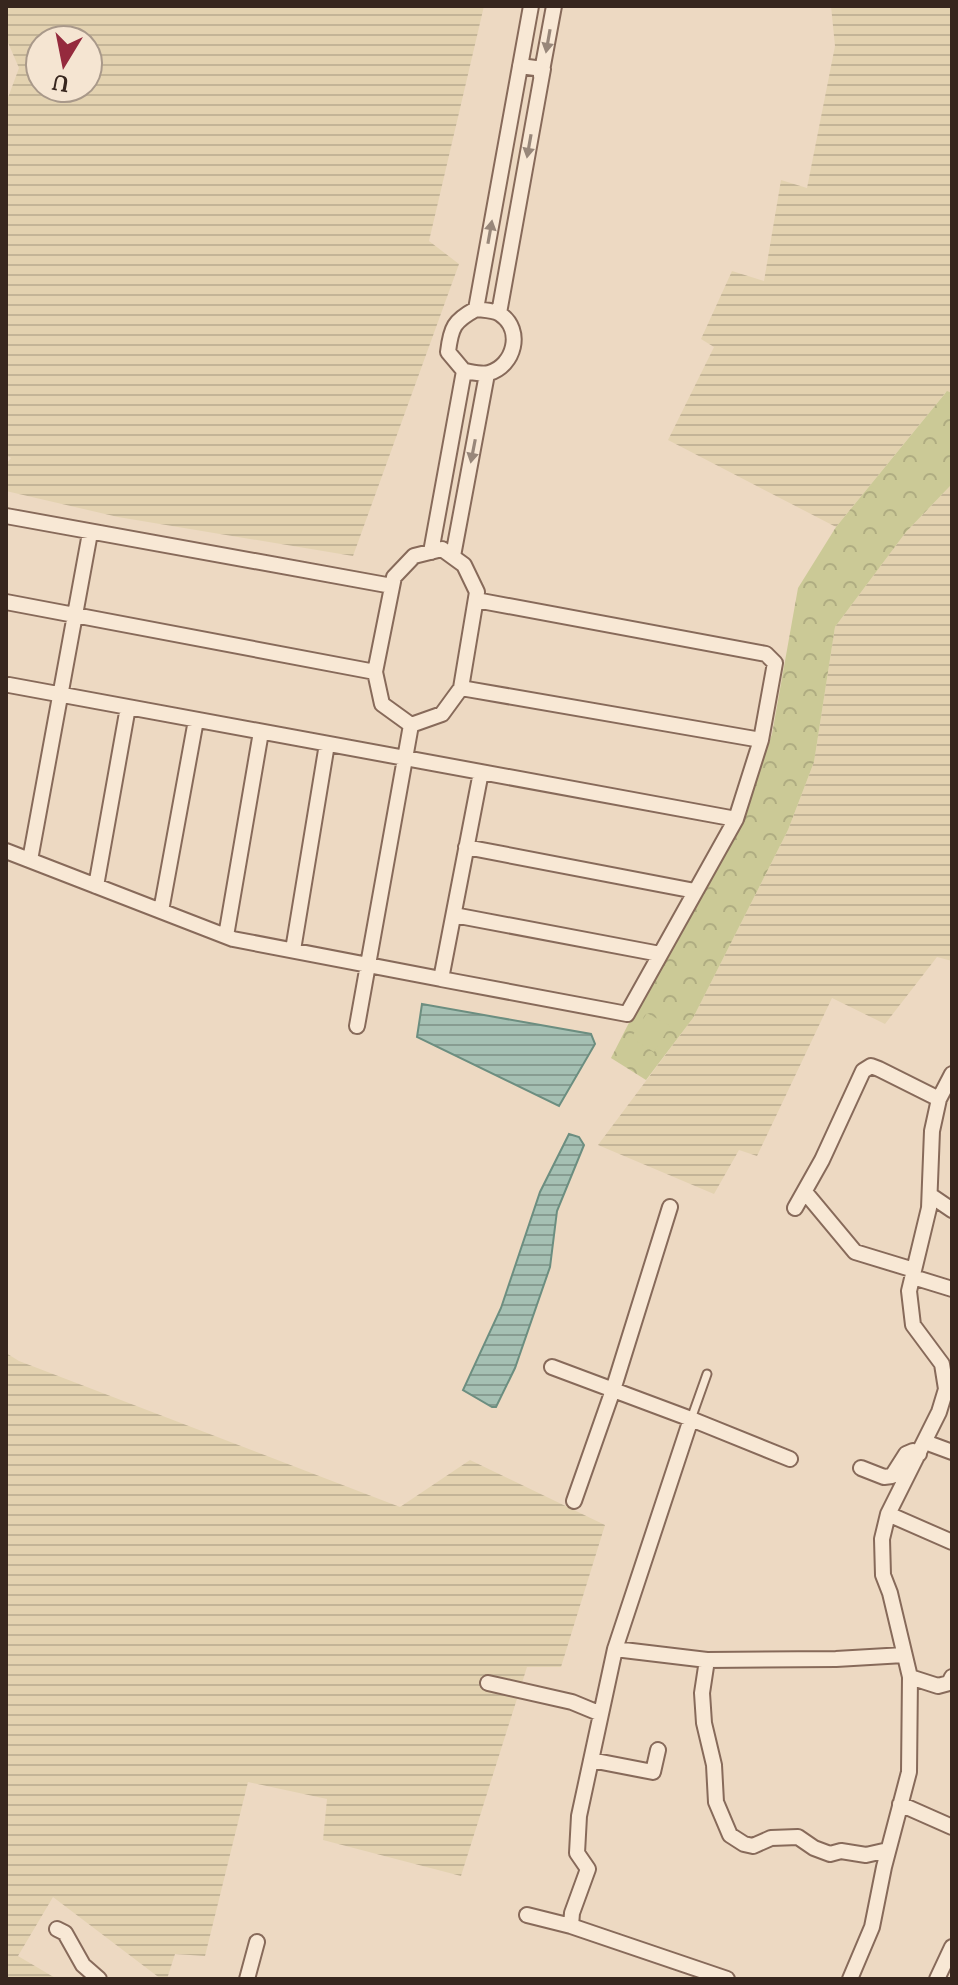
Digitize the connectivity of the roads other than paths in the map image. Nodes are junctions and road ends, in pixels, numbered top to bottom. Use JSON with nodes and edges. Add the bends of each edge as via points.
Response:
{"nodes":[{"id":1,"x":531,"y":6,"type":"edge"},
{"id":2,"x":554,"y":6,"type":"edge"},
{"id":3,"x":520,"y":66,"type":"junction"},
{"id":4,"x":542,"y":73,"type":"junction"},
{"id":5,"x":476,"y":309,"type":"junction"},
{"id":6,"x":499,"y":313,"type":"junction"},
{"id":7,"x":464,"y":371,"type":"junction"},
{"id":8,"x":487,"y":374,"type":"junction"},
{"id":9,"x":6,"y":516,"type":"edge"},
{"id":10,"x":90,"y":533,"type":"junction"},
{"id":11,"x":431,"y":552,"type":"junction"},
{"id":12,"x":453,"y":556,"type":"junction"},
{"id":13,"x":392,"y":586,"type":"junction"},
{"id":14,"x":476,"y":600,"type":"junction"},
{"id":15,"x":6,"y":602,"type":"edge"},
{"id":16,"x":75,"y":615,"type":"junction"},
{"id":17,"x":375,"y":672,"type":"junction"},
{"id":18,"x":9,"y":685,"type":"dead end"},
{"id":19,"x":461,"y":688,"type":"junction"},
{"id":20,"x":59,"y":694,"type":"junction"},
{"id":21,"x":128,"y":707,"type":"junction"},
{"id":22,"x":196,"y":720,"type":"junction"},
{"id":23,"x":411,"y":725,"type":"junction"},
{"id":24,"x":261,"y":732,"type":"junction"},
{"id":25,"x":761,"y":740,"type":"junction"},
{"id":26,"x":327,"y":744,"type":"junction"},
{"id":27,"x":405,"y":758,"type":"junction"},
{"id":28,"x":481,"y":772,"type":"junction"},
{"id":29,"x":736,"y":819,"type":"junction"},
{"id":30,"x":466,"y":847,"type":"junction"},
{"id":31,"x":6,"y":851,"type":"edge"},
{"id":32,"x":30,"y":860,"type":"junction"},
{"id":33,"x":96,"y":886,"type":"junction"},
{"id":34,"x":695,"y":891,"type":"junction"},
{"id":35,"x":161,"y":911,"type":"junction"},
{"id":36,"x":454,"y":915,"type":"junction"},
{"id":37,"x":226,"y":936,"type":"junction"},
{"id":38,"x":293,"y":950,"type":"junction"},
{"id":39,"x":660,"y":954,"type":"junction"},
{"id":40,"x":367,"y":965,"type":"junction"},
{"id":41,"x":441,"y":979,"type":"junction"},
{"id":42,"x":357,"y":1026,"type":"dead end"},
{"id":43,"x":950,"y":1082,"type":"edge"},
{"id":44,"x":939,"y":1099,"type":"junction"},
{"id":45,"x":805,"y":1192,"type":"junction"},
{"id":46,"x":930,"y":1195,"type":"junction"},
{"id":47,"x":670,"y":1207,"type":"dead end"},
{"id":48,"x":795,"y":1208,"type":"dead end"},
{"id":49,"x":952,"y":1210,"type":"edge"},
{"id":50,"x":913,"y":1273,"type":"junction"},
{"id":51,"x":952,"y":1289,"type":"edge"},
{"id":52,"x":552,"y":1367,"type":"dead end"},
{"id":53,"x":707,"y":1374,"type":"dead end"},
{"id":54,"x":613,"y":1390,"type":"junction"},
{"id":55,"x":691,"y":1419,"type":"junction"},
{"id":56,"x":922,"y":1448,"type":"junction"},
{"id":57,"x":952,"y":1452,"type":"edge"},
{"id":58,"x":790,"y":1459,"type":"dead end"},
{"id":59,"x":861,"y":1468,"type":"dead end"},
{"id":60,"x":574,"y":1501,"type":"dead end"},
{"id":61,"x":888,"y":1514,"type":"junction"},
{"id":62,"x":952,"y":1542,"type":"edge"},
{"id":63,"x":615,"y":1649,"type":"junction"},
{"id":64,"x":904,"y":1655,"type":"junction"},
{"id":65,"x":707,"y":1660,"type":"junction"},
{"id":66,"x":910,"y":1677,"type":"junction"},
{"id":67,"x":952,"y":1677,"type":"edge"},
{"id":68,"x":488,"y":1683,"type":"dead end"},
{"id":69,"x":601,"y":1714,"type":"junction"},
{"id":70,"x":658,"y":1750,"type":"dead end"},
{"id":71,"x":591,"y":1760,"type":"junction"},
{"id":72,"x":900,"y":1804,"type":"junction"},
{"id":73,"x":952,"y":1827,"type":"edge"},
{"id":74,"x":888,"y":1850,"type":"junction"},
{"id":75,"x":527,"y":1915,"type":"dead end"},
{"id":76,"x":571,"y":1926,"type":"junction"},
{"id":77,"x":57,"y":1929,"type":"dead end"},
{"id":78,"x":257,"y":1942,"type":"dead end"},
{"id":79,"x":952,"y":1947,"type":"edge"},
{"id":80,"x":99,"y":1979,"type":"edge"},
{"id":81,"x":247,"y":1979,"type":"edge"},
{"id":82,"x":727,"y":1979,"type":"edge"},
{"id":83,"x":850,"y":1979,"type":"edge"},
{"id":84,"x":937,"y":1979,"type":"edge"}],
"edges":[{"from":1,"to":3,"type":"street"},
{"from":2,"to":4,"type":"street","one_way":true},
{"from":3,"to":4,"type":"street"},
{"from":5,"to":3,"type":"street","one_way":true},
{"from":4,"to":6,"type":"street","one_way":true},
{"from":5,"to":6,"type":"street"},
{"from":5,"to":7,"type":"street","via":[[458,319],[450,335],[448,352]]},
{"from":6,"to":8,"type":"street","via":[[512,328],[514,347],[505,364]]},
{"from":7,"to":8,"type":"street"},
{"from":7,"to":11,"type":"street"},
{"from":8,"to":12,"type":"street","one_way":true},
{"from":9,"to":10,"type":"street"},
{"from":10,"to":13,"type":"street"},
{"from":10,"to":16,"type":"street"},
{"from":11,"to":12,"type":"street","via":[[442,549]]},
{"from":11,"to":13,"type":"street","via":[[414,556]]},
{"from":12,"to":14,"type":"street","via":[[464,565]]},
{"from":13,"to":17,"type":"street"},
{"from":14,"to":19,"type":"street"},
{"from":14,"to":25,"type":"street","via":[[766,654],[775,663]]},
{"from":15,"to":16,"type":"street"},
{"from":16,"to":17,"type":"street"},
{"from":16,"to":20,"type":"street"},
{"from":17,"to":23,"type":"street","via":[[382,704]]},
{"from":18,"to":20,"type":"street"},
{"from":19,"to":23,"type":"street","via":[[442,714]]},
{"from":19,"to":25,"type":"street"},
{"from":20,"to":21,"type":"street"},
{"from":20,"to":32,"type":"street"},
{"from":21,"to":22,"type":"street"},
{"from":21,"to":33,"type":"street"},
{"from":22,"to":24,"type":"street"},
{"from":22,"to":35,"type":"street"},
{"from":23,"to":27,"type":"street"},
{"from":24,"to":26,"type":"street"},
{"from":24,"to":37,"type":"street"},
{"from":25,"to":29,"type":"street"},
{"from":26,"to":27,"type":"street"},
{"from":26,"to":38,"type":"street"},
{"from":27,"to":28,"type":"street"},
{"from":27,"to":40,"type":"street"},
{"from":28,"to":29,"type":"street"},
{"from":28,"to":30,"type":"street"},
{"from":29,"to":34,"type":"street"},
{"from":30,"to":34,"type":"street"},
{"from":30,"to":36,"type":"street"},
{"from":31,"to":32,"type":"street"},
{"from":32,"to":33,"type":"street"},
{"from":33,"to":35,"type":"street"},
{"from":34,"to":39,"type":"street"},
{"from":35,"to":37,"type":"street"},
{"from":36,"to":39,"type":"street"},
{"from":36,"to":41,"type":"street"},
{"from":37,"to":38,"type":"street"},
{"from":38,"to":40,"type":"street"},
{"from":39,"to":41,"type":"street","via":[[627,1014]]},
{"from":40,"to":41,"type":"street"},
{"from":40,"to":42,"type":"street"},
{"from":43,"to":44,"type":"street"},
{"from":44,"to":45,"type":"street","via":[[871,1066],[863,1071]]},
{"from":44,"to":46,"type":"street","via":[[929,1154]]},
{"from":45,"to":48,"type":"street"},
{"from":45,"to":50,"type":"street","via":[[855,1252]]},
{"from":46,"to":49,"type":"street"},
{"from":46,"to":50,"type":"street"},
{"from":47,"to":54,"type":"street"},
{"from":50,"to":51,"type":"street"},
{"from":50,"to":56,"type":"street","via":[[913,1325],[942,1364],[946,1389]]},
{"from":52,"to":54,"type":"street"},
{"from":53,"to":55,"type":"lane"},
{"from":54,"to":55,"type":"street"},
{"from":54,"to":60,"type":"street"},
{"from":55,"to":58,"type":"street"},
{"from":55,"to":63,"type":"street"},
{"from":56,"to":57,"type":"street"},
{"from":56,"to":59,"type":"street","via":[[906,1454],[892,1476]]},
{"from":56,"to":61,"type":"street"},
{"from":61,"to":62,"type":"street"},
{"from":61,"to":64,"type":"street","via":[[883,1575]]},
{"from":63,"to":65,"type":"street"},
{"from":63,"to":69,"type":"street"},
{"from":64,"to":65,"type":"street"},
{"from":64,"to":66,"type":"street"},
{"from":65,"to":74,"type":"street","via":[[704,1723],[716,1802],[730,1835],[753,1846],[771,1838],[798,1837],[830,1854]]},
{"from":66,"to":67,"type":"street","via":[[938,1686]]},
{"from":66,"to":72,"type":"street","via":[[909,1772]]},
{"from":68,"to":69,"type":"street","via":[[539,1704],[572,1702]]},
{"from":69,"to":71,"type":"street"},
{"from":70,"to":71,"type":"street","via":[[653,1772]]},
{"from":71,"to":76,"type":"street","via":[[576,1847],[588,1869]]},
{"from":72,"to":73,"type":"street"},
{"from":72,"to":74,"type":"street"},
{"from":74,"to":83,"type":"street","via":[[872,1927]]},
{"from":75,"to":76,"type":"street"},
{"from":76,"to":82,"type":"street"},
{"from":77,"to":80,"type":"street"},
{"from":78,"to":81,"type":"street"},
{"from":79,"to":84,"type":"street"}]}
